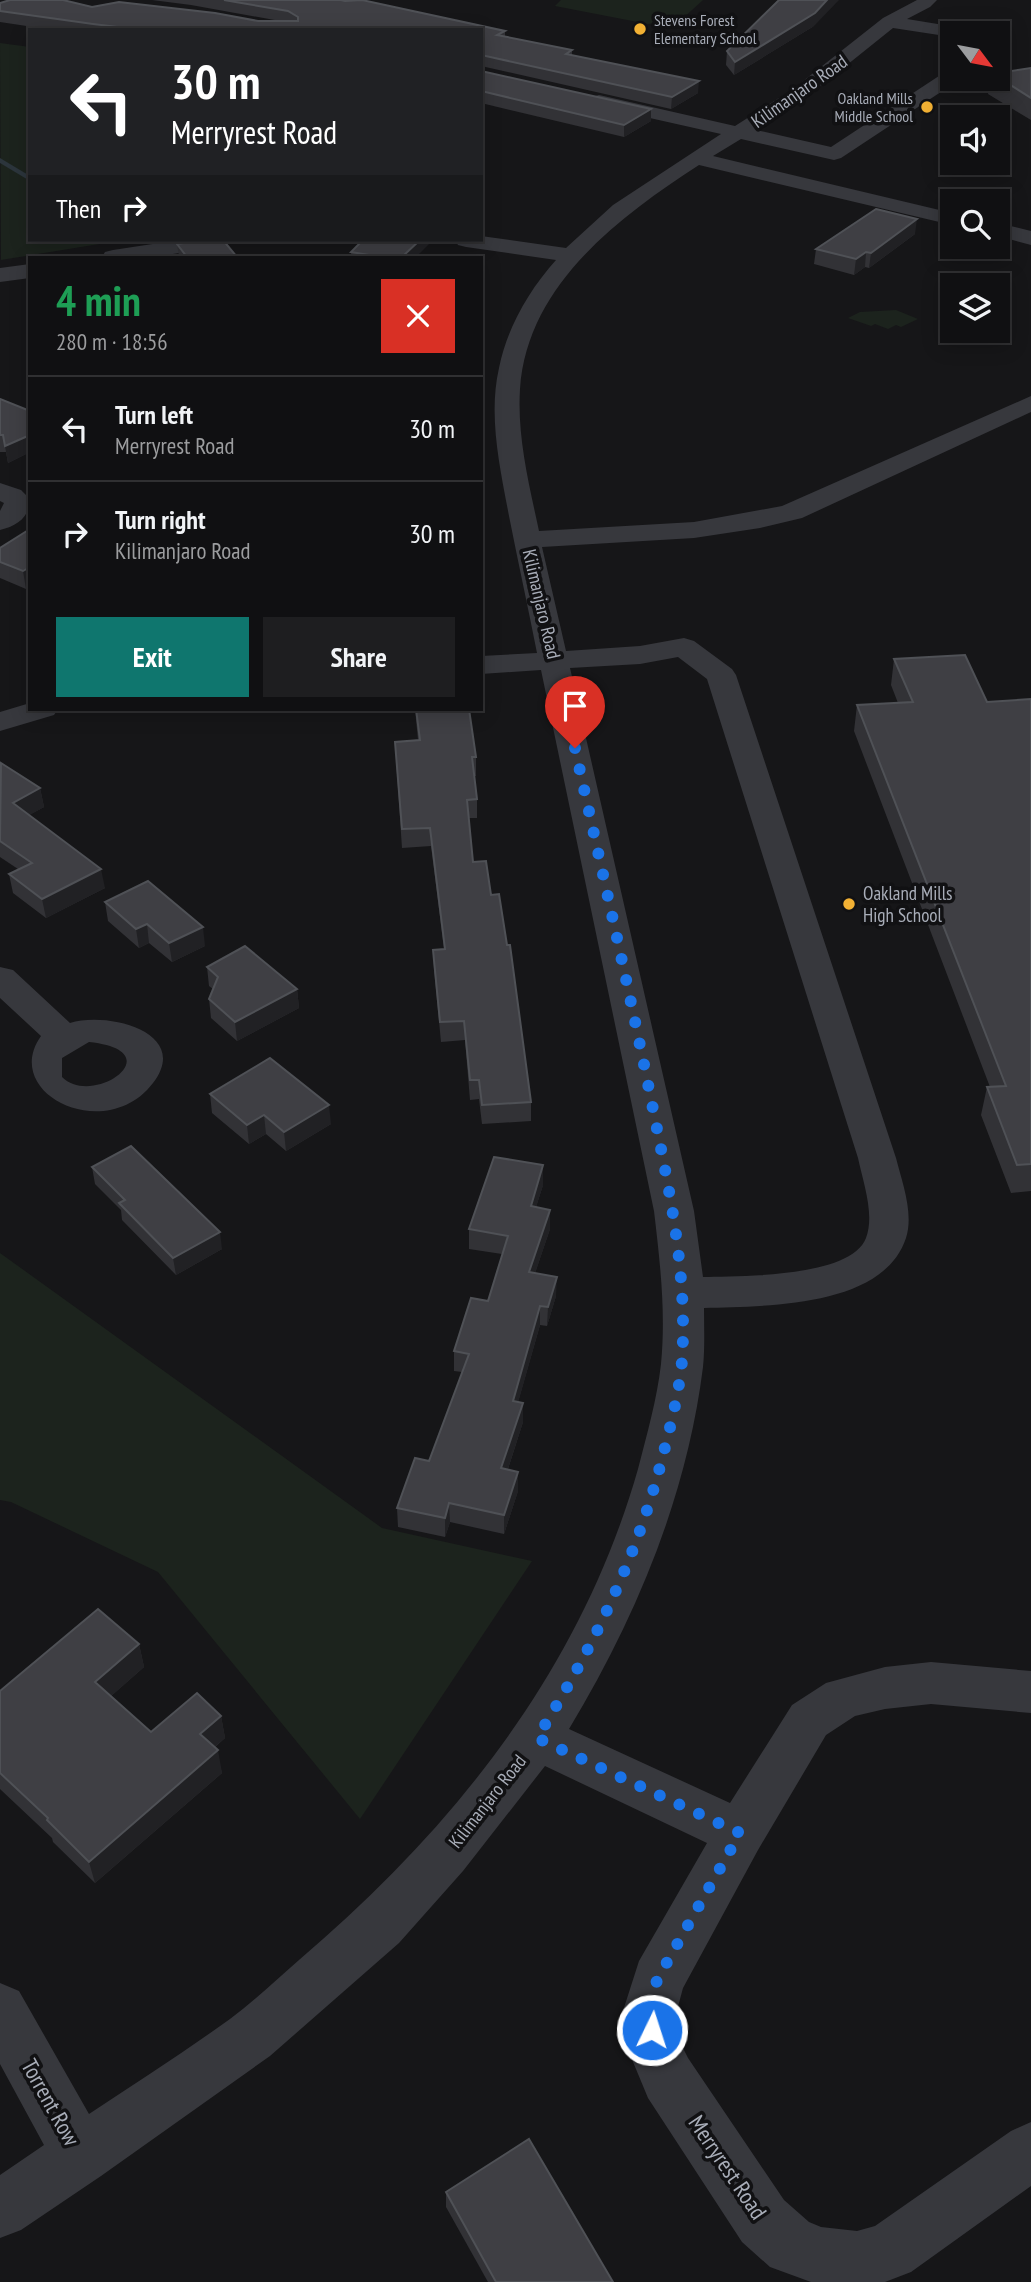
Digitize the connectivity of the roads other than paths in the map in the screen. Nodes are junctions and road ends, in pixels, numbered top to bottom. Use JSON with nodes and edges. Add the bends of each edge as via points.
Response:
{"nodes":[{"id":1,"x":928,"y":0,"type":"edge"},
{"id":2,"x":892,"y":11,"type":"edge"},
{"id":3,"x":940,"y":26,"type":"edge"},
{"id":4,"x":940,"y":84,"type":"edge"},
{"id":5,"x":585,"y":97,"type":"edge"},
{"id":6,"x":739,"y":133,"type":"junction"},
{"id":7,"x":698,"y":159,"type":"junction"},
{"id":8,"x":940,"y":216,"type":"edge"},
{"id":9,"x":1010,"y":233,"type":"edge"},
{"id":10,"x":1031,"y":238,"type":"edge"},
{"id":11,"x":207,"y":242,"type":"edge"},
{"id":12,"x":480,"y":242,"type":"edge"},
{"id":13,"x":569,"y":255,"type":"junction"},
{"id":14,"x":119,"y":256,"type":"edge"},
{"id":15,"x":28,"y":271,"type":"edge"},
{"id":16,"x":0,"y":275,"type":"edge"},
{"id":17,"x":1031,"y":403,"type":"edge"},
{"id":18,"x":28,"y":481,"type":"edge"},
{"id":19,"x":3,"y":492,"type":"edge"},
{"id":20,"x":0,"y":522,"type":"edge"},
{"id":21,"x":527,"y":540,"type":"junction"},
{"id":22,"x":555,"y":661,"type":"junction"},
{"id":23,"x":483,"y":665,"type":"edge"},
{"id":24,"x":36,"y":711,"type":"edge"},
{"id":25,"x":0,"y":722,"type":"edge"},
{"id":26,"x":0,"y":978,"type":"edge"},
{"id":27,"x":65,"y":1038,"type":"dead end"},
{"id":28,"x":684,"y":1293,"type":"junction"},
{"id":29,"x":1031,"y":1692,"type":"edge"},
{"id":30,"x":537,"y":1738,"type":"junction"},
{"id":31,"x":740,"y":1833,"type":"junction"},
{"id":32,"x":0,"y":2010,"type":"edge"},
{"id":33,"x":1031,"y":2151,"type":"edge"},
{"id":34,"x":81,"y":2156,"type":"junction"},
{"id":35,"x":0,"y":2209,"type":"edge"}],
"edges":[{"from":1,"to":2,"type":"street","name":"Kilimanjaro Road"},
{"from":2,"to":3,"type":"street"},
{"from":2,"to":6,"type":"street","name":"Kilimanjaro Road","via":[[824,77]]},
{"from":4,"to":6,"type":"street","via":[[834,154]]},
{"from":5,"to":6,"type":"street"},
{"from":6,"to":7,"type":"street","name":"Kilimanjaro Road"},
{"from":7,"to":8,"type":"street"},
{"from":7,"to":13,"type":"street","name":"Kilimanjaro Road","via":[[607,219]]},
{"from":9,"to":10,"type":"street"},
{"from":11,"to":14,"type":"street"},
{"from":12,"to":13,"type":"street"},
{"from":13,"to":21,"type":"street","name":"Kilimanjaro Road","via":[[534,306],[511,368],[507,408]]},
{"from":15,"to":16,"type":"street"},
{"from":17,"to":21,"type":"street","via":[[792,512],[694,530]]},
{"from":18,"to":19,"type":"street"},
{"from":19,"to":20,"type":"street","via":[[18,501],[18,508]]},
{"from":21,"to":22,"type":"street","name":"Kilimanjaro Road"},
{"from":22,"to":23,"type":"street"},
{"from":22,"to":28,"type":"street","name":"Kilimanjaro Road","via":[[674,1211]]},
{"from":22,"to":28,"type":"street","via":[[684,647],[721,675],[877,1158],[889,1212],[885,1240],[871,1262],[839,1278],[796,1289]]},
{"from":24,"to":25,"type":"street"},
{"from":26,"to":27,"type":"street"},
{"from":28,"to":30,"type":"street","name":"Kilimanjaro Road","via":[[682,1364],[671,1427],[645,1523],[591,1646]]},
{"from":29,"to":31,"type":"street","name":"Merryrest Road","via":[[931,1683],[843,1698],[809,1720]]},
{"from":30,"to":31,"type":"street"},
{"from":30,"to":34,"type":"street","name":"Kilimanjaro Road","via":[[445,1854],[380,1926],[251,2038]]},
{"from":31,"to":33,"type":"street","name":"Merryrest Road","via":[[657,1980],[649,2014],[654,2045],[668,2078],[762,2221],[791,2246],[858,2261],[890,2251]]},
{"from":32,"to":34,"type":"street","name":"Torrent Row"},
{"from":34,"to":35,"type":"street","name":"Kilimanjaro Road"}]}
